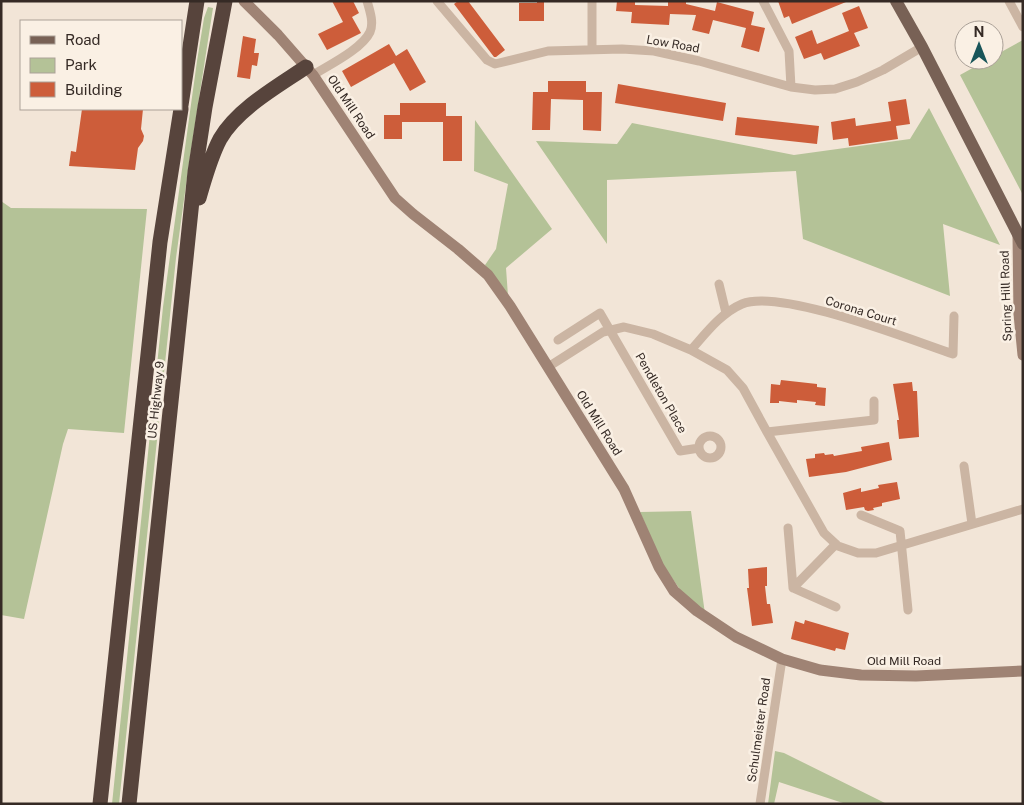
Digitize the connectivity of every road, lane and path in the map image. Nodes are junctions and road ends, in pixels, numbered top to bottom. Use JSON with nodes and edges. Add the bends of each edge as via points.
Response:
{"nodes":[{"id":1,"x":197,"y":1,"type":"edge"},
{"id":2,"x":225,"y":1,"type":"edge"},
{"id":3,"x":244,"y":1,"type":"edge"},
{"id":4,"x":367,"y":1,"type":"edge"},
{"id":5,"x":436,"y":1,"type":"edge"},
{"id":6,"x":592,"y":1,"type":"edge"},
{"id":7,"x":763,"y":1,"type":"edge"},
{"id":8,"x":896,"y":1,"type":"edge"},
{"id":9,"x":1008,"y":1,"type":"edge"},
{"id":10,"x":1023,"y":27,"type":"edge"},
{"id":11,"x":922,"y":48,"type":"junction"},
{"id":12,"x":592,"y":50,"type":"junction"},
{"id":13,"x":310,"y":71,"type":"junction"},
{"id":14,"x":791,"y":87,"type":"junction"},
{"id":15,"x":182,"y":98,"type":"edge"},
{"id":16,"x":181,"y":110,"type":"edge"},
{"id":17,"x":188,"y":233,"type":"junction"},
{"id":18,"x":1021,"y":240,"type":"edge"},
{"id":19,"x":719,"y":284,"type":"dead end"},
{"id":20,"x":726,"y":313,"type":"junction"},
{"id":21,"x":954,"y":316,"type":"dead end"},
{"id":22,"x":611,"y":330,"type":"junction"},
{"id":23,"x":558,"y":340,"type":"dead end"},
{"id":24,"x":691,"y":350,"type":"junction"},
{"id":25,"x":1023,"y":355,"type":"edge"},
{"id":26,"x":548,"y":367,"type":"junction"},
{"id":27,"x":874,"y":401,"type":"dead end"},
{"id":28,"x":768,"y":432,"type":"junction"},
{"id":29,"x":699,"y":448,"type":"dead end"},
{"id":30,"x":964,"y":466,"type":"dead end"},
{"id":31,"x":1023,"y":509,"type":"edge"},
{"id":32,"x":861,"y":515,"type":"dead end"},
{"id":33,"x":972,"y":524,"type":"junction"},
{"id":34,"x":788,"y":528,"type":"dead end"},
{"id":35,"x":836,"y":544,"type":"junction"},
{"id":36,"x":902,"y":545,"type":"junction"},
{"id":37,"x":793,"y":588,"type":"junction"},
{"id":38,"x":836,"y":607,"type":"dead end"},
{"id":39,"x":908,"y":610,"type":"dead end"},
{"id":40,"x":782,"y":659,"type":"junction"},
{"id":41,"x":1023,"y":671,"type":"edge"},
{"id":42,"x":100,"y":804,"type":"edge"},
{"id":43,"x":129,"y":804,"type":"edge"},
{"id":44,"x":760,"y":804,"type":"edge"}],
"edges":[{"from":1,"to":15,"type":"highway"},
{"from":2,"to":17,"type":"highway","name":"US Highway 9","via":[[204,112]]},
{"from":3,"to":13,"type":"street","name":"Old Mill Road"},
{"from":4,"to":13,"type":"street","via":[[372,19],[363,43]]},
{"from":5,"to":12,"type":"street","name":"Low Road","via":[[486,60],[495,64],[548,51]]},
{"from":6,"to":12,"type":"street"},
{"from":7,"to":14,"type":"street","via":[[789,51]]},
{"from":8,"to":11,"type":"main road"},
{"from":9,"to":10,"type":"street"},
{"from":11,"to":14,"type":"street","name":"Low Road","via":[[858,82],[836,89]]},
{"from":11,"to":18,"type":"main road"},
{"from":12,"to":14,"type":"street","name":"Low Road","via":[[654,51]]},
{"from":13,"to":17,"type":"highway","via":[[253,104],[221,138],[210,162]]},
{"from":13,"to":26,"type":"street","name":"Old Mill Road","via":[[395,198],[488,275]]},
{"from":16,"to":42,"type":"highway","name":"US Highway 9","via":[[160,242]]},
{"from":17,"to":43,"type":"highway","name":"US Highway 9"},
{"from":18,"to":25,"type":"street","name":"Spring Hill Road","via":[[1019,314]]},
{"from":19,"to":20,"type":"street"},
{"from":20,"to":21,"type":"street","name":"Corona Court","via":[[743,303],[764,300],[800,305],[953,354]]},
{"from":20,"to":24,"type":"street","name":"Corona Court"},
{"from":22,"to":23,"type":"street","name":"Pendleton Place","via":[[600,313]]},
{"from":22,"to":24,"type":"street","name":"Pendleton Place","via":[[624,327],[653,334]]},
{"from":22,"to":26,"type":"street","name":"Pendleton Place"},
{"from":22,"to":29,"type":"street","name":"Pendleton Place","via":[[680,451]]},
{"from":24,"to":28,"type":"street","name":"Pendleton Place","via":[[726,370],[743,388]]},
{"from":26,"to":40,"type":"street","name":"Old Mill Road","via":[[624,488],[659,567],[674,591],[736,637]]},
{"from":27,"to":28,"type":"street","via":[[874,420]]},
{"from":28,"to":35,"type":"street","name":"Pendleton Place","via":[[824,533]]},
{"from":30,"to":33,"type":"street"},
{"from":31,"to":33,"type":"street"},
{"from":32,"to":36,"type":"street","via":[[900,531]]},
{"from":33,"to":36,"type":"street"},
{"from":34,"to":37,"type":"street"},
{"from":35,"to":36,"type":"street","via":[[858,552],[876,552]]},
{"from":35,"to":37,"type":"street"},
{"from":36,"to":39,"type":"street"},
{"from":37,"to":38,"type":"street"},
{"from":40,"to":41,"type":"street","name":"Old Mill Road","via":[[820,670],[861,675]]},
{"from":40,"to":44,"type":"street","name":"Schulmeister Road"}]}
